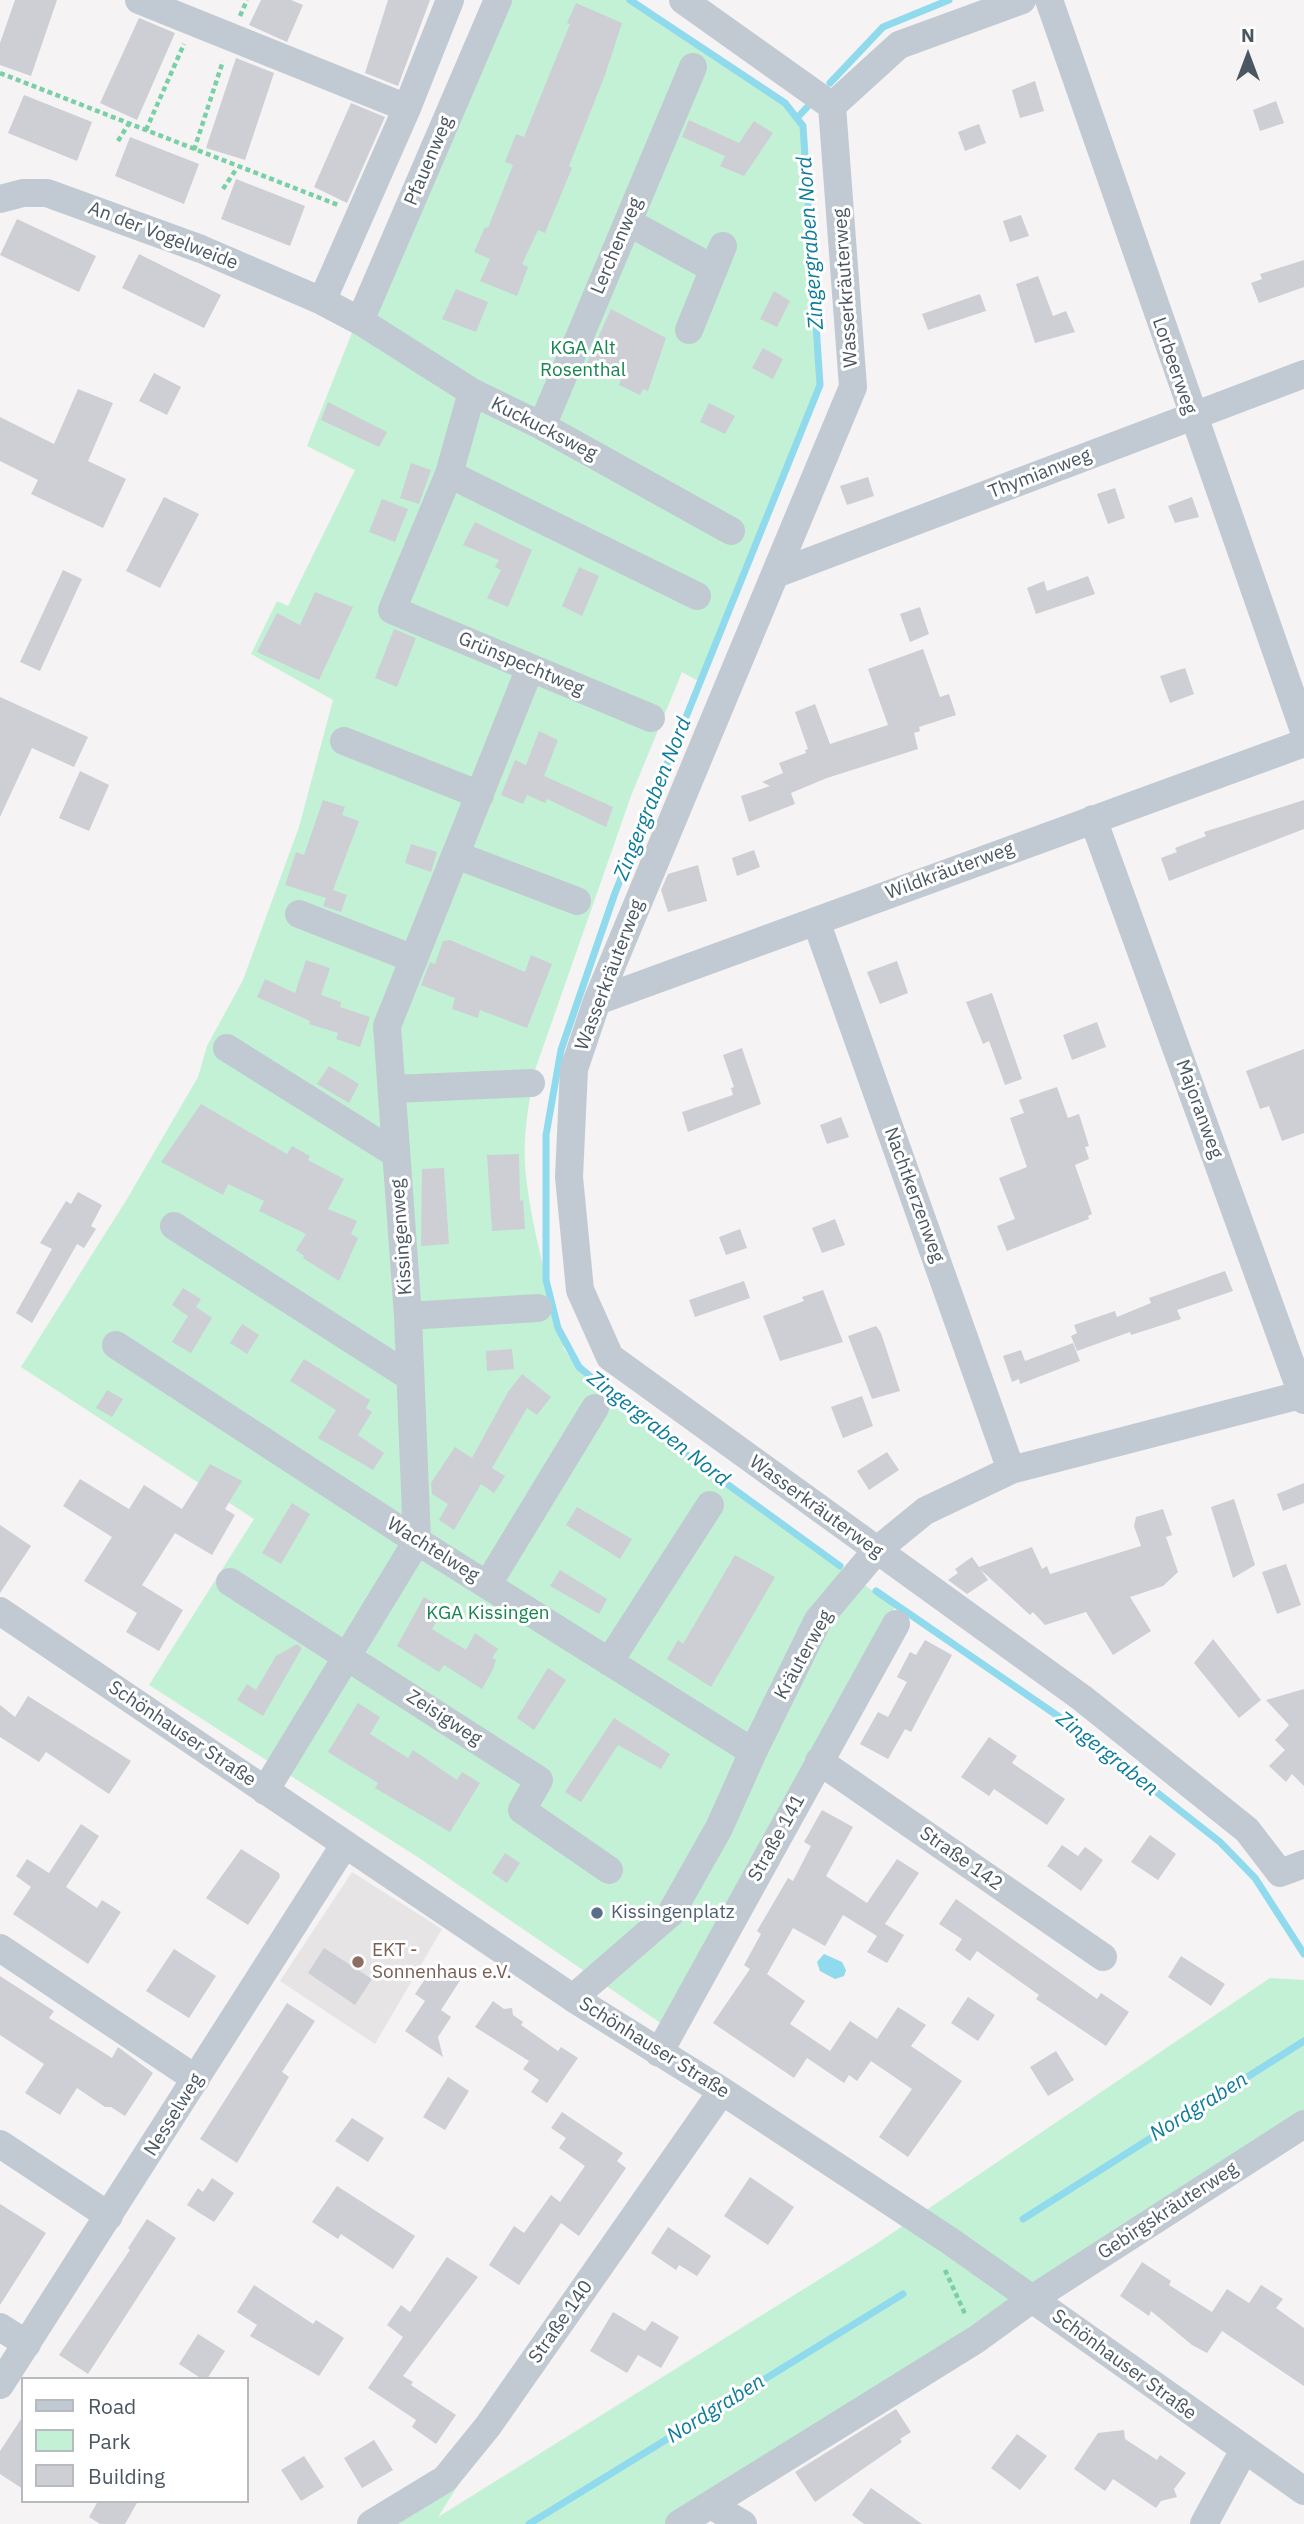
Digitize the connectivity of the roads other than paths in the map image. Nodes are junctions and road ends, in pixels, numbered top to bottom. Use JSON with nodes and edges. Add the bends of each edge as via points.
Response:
{"nodes":[{"id":1,"x":139,"y":0,"type":"edge"},
{"id":2,"x":450,"y":0,"type":"edge"},
{"id":3,"x":498,"y":0,"type":"edge"},
{"id":4,"x":1022,"y":0,"type":"edge"},
{"id":5,"x":1049,"y":0,"type":"edge"},
{"id":6,"x":687,"y":1,"type":"edge"},
{"id":7,"x":693,"y":67,"type":"dead end"},
{"id":8,"x":832,"y":106,"type":"junction"},
{"id":9,"x":407,"y":108,"type":"junction"},
{"id":10,"x":0,"y":199,"type":"edge"},
{"id":11,"x":628,"y":222,"type":"junction"},
{"id":12,"x":322,"y":301,"type":"junction"},
{"id":13,"x":360,"y":321,"type":"junction"},
{"id":14,"x":688,"y":330,"type":"dead end"},
{"id":15,"x":1304,"y":374,"type":"edge"},
{"id":16,"x":472,"y":392,"type":"junction"},
{"id":17,"x":1192,"y":416,"type":"junction"},
{"id":18,"x":542,"y":426,"type":"junction"},
{"id":19,"x":449,"y":474,"type":"junction"},
{"id":20,"x":731,"y":531,"type":"dead end"},
{"id":21,"x":776,"y":574,"type":"junction"},
{"id":22,"x":697,"y":596,"type":"dead end"},
{"id":23,"x":530,"y":668,"type":"junction"},
{"id":24,"x":651,"y":718,"type":"dead end"},
{"id":25,"x":1304,"y":730,"type":"edge"},
{"id":26,"x":344,"y":741,"type":"dead end"},
{"id":27,"x":1304,"y":743,"type":"edge"},
{"id":28,"x":480,"y":795,"type":"junction"},
{"id":29,"x":1093,"y":819,"type":"junction"},
{"id":30,"x":456,"y":855,"type":"junction"},
{"id":31,"x":577,"y":901,"type":"dead end"},
{"id":32,"x":299,"y":914,"type":"dead end"},
{"id":33,"x":816,"y":921,"type":"junction"},
{"id":34,"x":414,"y":959,"type":"junction"},
{"id":35,"x":597,"y":1000,"type":"junction"},
{"id":36,"x":227,"y":1048,"type":"dead end"},
{"id":37,"x":531,"y":1083,"type":"dead end"},
{"id":38,"x":394,"y":1089,"type":"junction"},
{"id":39,"x":396,"y":1154,"type":"junction"},
{"id":40,"x":174,"y":1226,"type":"dead end"},
{"id":41,"x":538,"y":1308,"type":"dead end"},
{"id":42,"x":408,"y":1316,"type":"junction"},
{"id":43,"x":116,"y":1346,"type":"dead end"},
{"id":44,"x":410,"y":1377,"type":"junction"},
{"id":45,"x":1303,"y":1396,"type":"edge"},
{"id":46,"x":595,"y":1408,"type":"dead end"},
{"id":47,"x":1011,"y":1470,"type":"junction"},
{"id":48,"x":710,"y":1505,"type":"dead end"},
{"id":49,"x":417,"y":1541,"type":"junction"},
{"id":50,"x":876,"y":1551,"type":"junction"},
{"id":51,"x":230,"y":1582,"type":"dead end"},
{"id":52,"x":488,"y":1584,"type":"junction"},
{"id":53,"x":0,"y":1611,"type":"edge"},
{"id":54,"x":896,"y":1624,"type":"dead end"},
{"id":55,"x":349,"y":1657,"type":"junction"},
{"id":56,"x":609,"y":1662,"type":"junction"},
{"id":57,"x":752,"y":1752,"type":"junction"},
{"id":58,"x":820,"y":1761,"type":"junction"},
{"id":59,"x":265,"y":1791,"type":"junction"},
{"id":60,"x":345,"y":1844,"type":"junction"},
{"id":61,"x":1304,"y":1864,"type":"edge"},
{"id":62,"x":609,"y":1870,"type":"dead end"},
{"id":63,"x":0,"y":1948,"type":"edge"},
{"id":64,"x":1103,"y":1957,"type":"dead end"},
{"id":65,"x":573,"y":1998,"type":"junction"},
{"id":66,"x":659,"y":2053,"type":"junction"},
{"id":67,"x":196,"y":2079,"type":"junction"},
{"id":68,"x":722,"y":2091,"type":"junction"},
{"id":69,"x":1304,"y":2124,"type":"edge"},
{"id":70,"x":0,"y":2144,"type":"edge"},
{"id":71,"x":109,"y":2216,"type":"junction"},
{"id":72,"x":1032,"y":2299,"type":"junction"},
{"id":73,"x":0,"y":2327,"type":"edge"},
{"id":74,"x":27,"y":2344,"type":"junction"},
{"id":75,"x":0,"y":2385,"type":"edge"},
{"id":76,"x":1244,"y":2450,"type":"junction"},
{"id":77,"x":1304,"y":2491,"type":"edge"},
{"id":78,"x":711,"y":2505,"type":"junction"},
{"id":79,"x":371,"y":2524,"type":"edge"},
{"id":80,"x":679,"y":2524,"type":"edge"},
{"id":81,"x":743,"y":2524,"type":"edge"},
{"id":82,"x":1204,"y":2524,"type":"edge"}],
"edges":[{"from":1,"to":9,"type":"street"},
{"from":2,"to":9,"type":"street"},
{"from":3,"to":13,"type":"street","name":"Pfauenweg"},
{"from":4,"to":8,"type":"street","via":[[899,45]]},
{"from":5,"to":17,"type":"street","name":"Lorbeerweg"},
{"from":6,"to":8,"type":"street"},
{"from":7,"to":11,"type":"street","name":"Lerchenweg"},
{"from":8,"to":21,"type":"street","name":"Wasserkräuterweg","via":[[853,387]]},
{"from":9,"to":12,"type":"street"},
{"from":10,"to":12,"type":"street","name":"An der Vogelweide","via":[[23,193],[47,194],[201,249]]},
{"from":11,"to":14,"type":"street","via":[[719,257]]},
{"from":11,"to":18,"type":"street","name":"Lerchenweg"},
{"from":12,"to":13,"type":"street","name":"An der Vogelweide"},
{"from":13,"to":16,"type":"street","name":"Kuckucksweg"},
{"from":15,"to":17,"type":"street","name":"Thymianweg"},
{"from":16,"to":18,"type":"street","name":"Kuckucksweg"},
{"from":16,"to":19,"type":"street"},
{"from":17,"to":21,"type":"street","name":"Thymianweg"},
{"from":17,"to":25,"type":"street","name":"Lorbeerweg"},
{"from":18,"to":20,"type":"street","name":"Kuckucksweg"},
{"from":19,"to":22,"type":"street"},
{"from":19,"to":23,"type":"street","name":"Grünspechtweg","via":[[392,610]]},
{"from":21,"to":35,"type":"street","name":"Wasserkräuterweg"},
{"from":23,"to":24,"type":"street","name":"Grünspechtweg"},
{"from":23,"to":28,"type":"street","name":"Kissingenweg"},
{"from":26,"to":28,"type":"street"},
{"from":27,"to":29,"type":"street","name":"Wildkräuterweg"},
{"from":28,"to":30,"type":"street","name":"Kissingenweg"},
{"from":29,"to":33,"type":"street","name":"Wildkräuterweg"},
{"from":29,"to":45,"type":"street","name":"Majoranweg"},
{"from":30,"to":31,"type":"street"},
{"from":30,"to":34,"type":"street","name":"Kissingenweg"},
{"from":32,"to":34,"type":"street"},
{"from":33,"to":35,"type":"street","name":"Wildkräuterweg"},
{"from":33,"to":47,"type":"street","name":"Nachtkerzenweg"},
{"from":34,"to":38,"type":"street","name":"Kissingenweg","via":[[387,1026]]},
{"from":35,"to":50,"type":"street","name":"Wasserkräuterweg","via":[[574,1069],[569,1177],[580,1290],[610,1357]]},
{"from":36,"to":39,"type":"street"},
{"from":37,"to":38,"type":"street"},
{"from":38,"to":39,"type":"street","name":"Kissingenweg"},
{"from":39,"to":42,"type":"street","name":"Kissingenweg"},
{"from":40,"to":44,"type":"street"},
{"from":41,"to":42,"type":"street"},
{"from":42,"to":44,"type":"street","name":"Kissingenweg"},
{"from":43,"to":49,"type":"street","name":"Wachtelweg"},
{"from":44,"to":49,"type":"street","name":"Kissingenweg"},
{"from":45,"to":47,"type":"street","name":"Kräuterweg"},
{"from":46,"to":52,"type":"street"},
{"from":47,"to":50,"type":"street","name":"Kräuterweg","via":[[925,1511]]},
{"from":48,"to":56,"type":"street"},
{"from":49,"to":52,"type":"street","name":"Wachtelweg"},
{"from":49,"to":55,"type":"street"},
{"from":50,"to":57,"type":"street","name":"Kräuterweg","via":[[818,1620]]},
{"from":50,"to":61,"type":"street","name":"Wasserkräuterweg","via":[[1082,1698],[1247,1830],[1280,1873]]},
{"from":51,"to":55,"type":"street","name":"Zeisigweg"},
{"from":52,"to":56,"type":"street","name":"Wachtelweg"},
{"from":53,"to":59,"type":"street","name":"Schönhauser Straße"},
{"from":54,"to":58,"type":"street","name":"Straße 141"},
{"from":55,"to":59,"type":"street"},
{"from":55,"to":62,"type":"street","name":"Zeisigweg","via":[[539,1780],[522,1810]]},
{"from":56,"to":57,"type":"street","name":"Wachtelweg"},
{"from":57,"to":65,"type":"street","name":"Kräuterweg","via":[[719,1828],[671,1913],[622,1941]]},
{"from":58,"to":64,"type":"street","name":"Straße 142"},
{"from":58,"to":66,"type":"street","name":"Straße 141"},
{"from":59,"to":60,"type":"street","name":"Schönhauser Straße"},
{"from":60,"to":65,"type":"street","name":"Schönhauser Straße"},
{"from":60,"to":67,"type":"street","name":"Nesselweg"},
{"from":63,"to":67,"type":"street"},
{"from":65,"to":66,"type":"street","name":"Schönhauser Straße"},
{"from":66,"to":68,"type":"street","name":"Schönhauser Straße"},
{"from":67,"to":71,"type":"street","name":"Nesselweg"},
{"from":68,"to":72,"type":"street","name":"Schönhauser Straße"},
{"from":68,"to":79,"type":"street","name":"Straße 140","via":[[488,2426],[445,2480]]},
{"from":69,"to":72,"type":"street","name":"Gebirgskräuterweg"},
{"from":70,"to":71,"type":"street"},
{"from":71,"to":74,"type":"street","name":"Nesselweg"},
{"from":72,"to":76,"type":"street","name":"Schönhauser Straße"},
{"from":72,"to":78,"type":"street","name":"Gebirgskräuterweg","via":[[977,2339]]},
{"from":73,"to":74,"type":"street"},
{"from":74,"to":75,"type":"street","name":"Nesselweg"},
{"from":76,"to":77,"type":"street","name":"Schönhauser Straße"},
{"from":76,"to":82,"type":"street"},
{"from":78,"to":80,"type":"street","name":"Gebirgskräuterweg"},
{"from":78,"to":81,"type":"street"}]}
